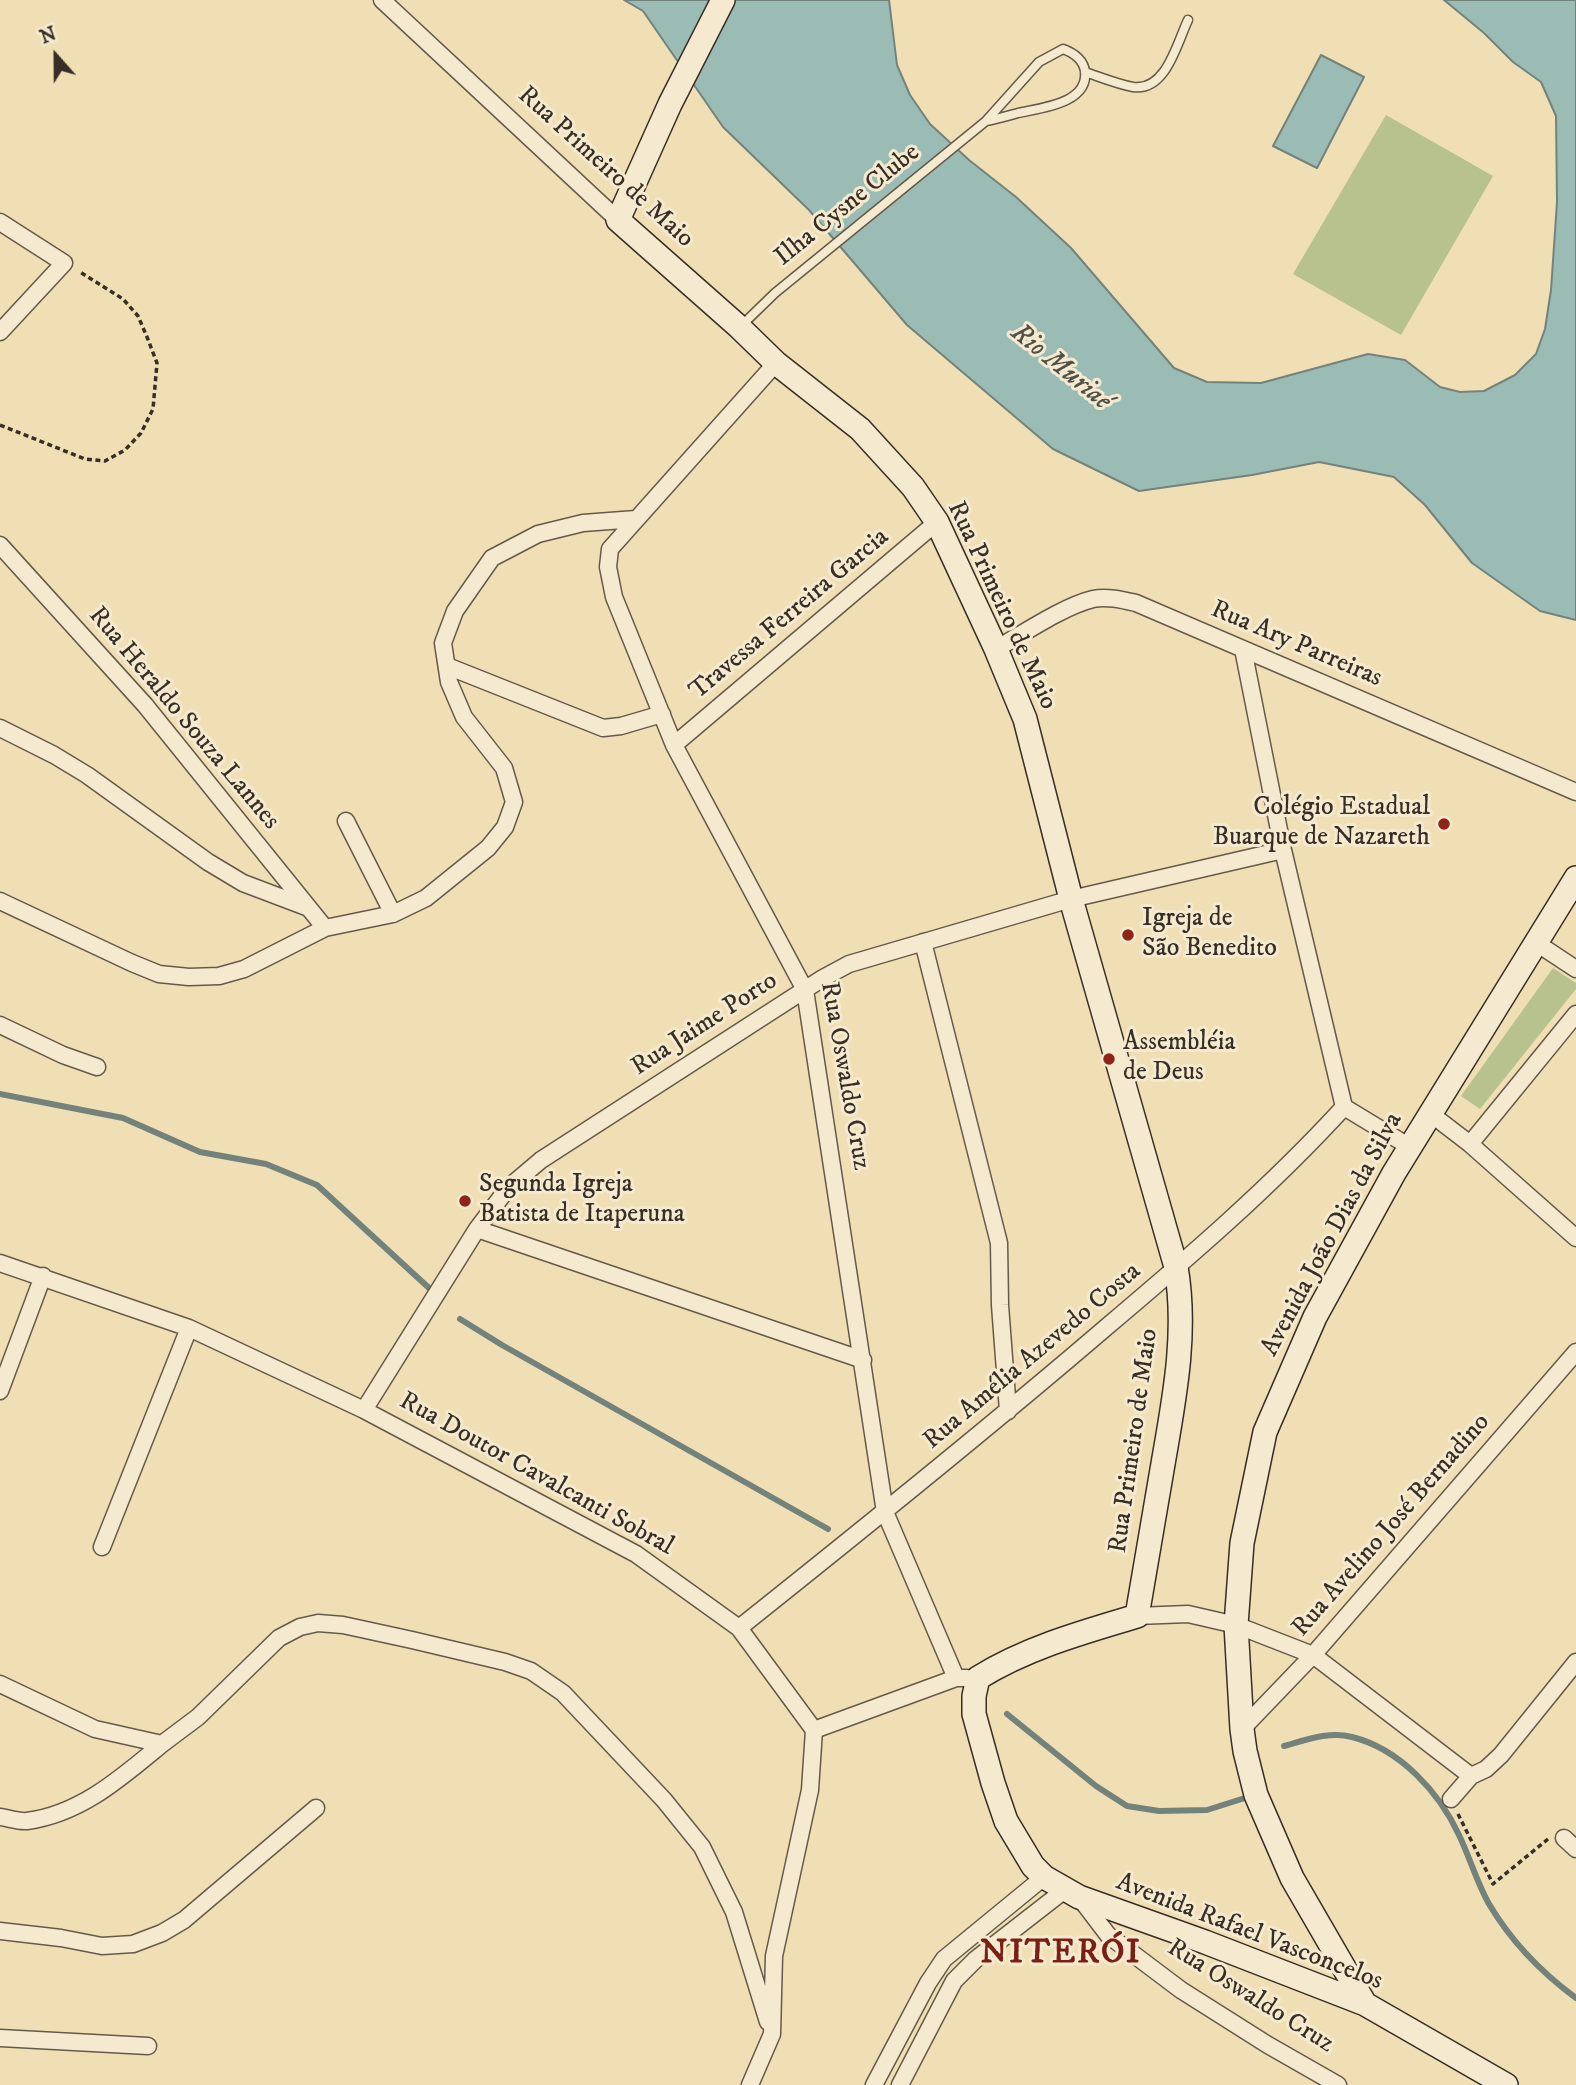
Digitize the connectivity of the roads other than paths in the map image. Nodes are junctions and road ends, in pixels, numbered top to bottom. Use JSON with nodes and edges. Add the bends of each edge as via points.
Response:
{"nodes":[{"id":1,"x":382,"y":0,"type":"edge"},
{"id":2,"x":723,"y":0,"type":"edge"},
{"id":3,"x":1188,"y":19,"type":"dead end"},
{"id":4,"x":1085,"y":72,"type":"junction"},
{"id":5,"x":986,"y":121,"type":"junction"},
{"id":6,"x":618,"y":220,"type":"junction"},
{"id":7,"x":0,"y":222,"type":"edge"},
{"id":8,"x":740,"y":327,"type":"junction"},
{"id":9,"x":0,"y":332,"type":"edge"},
{"id":10,"x":775,"y":363,"type":"junction"},
{"id":11,"x":636,"y":519,"type":"junction"},
{"id":12,"x":937,"y":522,"type":"junction"},
{"id":13,"x":0,"y":545,"type":"edge"},
{"id":14,"x":996,"y":649,"type":"junction"},
{"id":15,"x":1243,"y":649,"type":"junction"},
{"id":16,"x":447,"y":666,"type":"junction"},
{"id":17,"x":662,"y":714,"type":"junction"},
{"id":18,"x":0,"y":729,"type":"edge"},
{"id":19,"x":674,"y":745,"type":"junction"},
{"id":20,"x":1576,"y":792,"type":"edge"},
{"id":21,"x":346,"y":821,"type":"dead end"},
{"id":22,"x":1283,"y":850,"type":"junction"},
{"id":23,"x":1576,"y":878,"type":"edge"},
{"id":24,"x":1071,"y":899,"type":"junction"},
{"id":25,"x":0,"y":901,"type":"edge"},
{"id":26,"x":309,"y":908,"type":"junction"},
{"id":27,"x":393,"y":914,"type":"junction"},
{"id":28,"x":325,"y":928,"type":"junction"},
{"id":29,"x":923,"y":942,"type":"junction"},
{"id":30,"x":1535,"y":942,"type":"junction"},
{"id":31,"x":1576,"y":969,"type":"edge"},
{"id":32,"x":805,"y":990,"type":"junction"},
{"id":33,"x":1576,"y":1014,"type":"edge"},
{"id":34,"x":0,"y":1025,"type":"edge"},
{"id":35,"x":97,"y":1067,"type":"dead end"},
{"id":36,"x":1344,"y":1107,"type":"junction"},
{"id":37,"x":1430,"y":1114,"type":"junction"},
{"id":38,"x":1470,"y":1144,"type":"junction"},
{"id":39,"x":1410,"y":1147,"type":"junction"},
{"id":40,"x":477,"y":1229,"type":"junction"},
{"id":41,"x":1576,"y":1238,"type":"edge"},
{"id":42,"x":0,"y":1263,"type":"edge"},
{"id":43,"x":1177,"y":1267,"type":"junction"},
{"id":44,"x":43,"y":1276,"type":"junction"},
{"id":45,"x":190,"y":1328,"type":"junction"},
{"id":46,"x":1576,"y":1352,"type":"edge"},
{"id":47,"x":863,"y":1360,"type":"junction"},
{"id":48,"x":0,"y":1391,"type":"edge"},
{"id":49,"x":364,"y":1410,"type":"junction"},
{"id":50,"x":1008,"y":1411,"type":"junction"},
{"id":51,"x":885,"y":1512,"type":"junction"},
{"id":52,"x":102,"y":1547,"type":"dead end"},
{"id":53,"x":1137,"y":1616,"type":"junction"},
{"id":54,"x":1236,"y":1625,"type":"junction"},
{"id":55,"x":739,"y":1628,"type":"junction"},
{"id":56,"x":1313,"y":1655,"type":"junction"},
{"id":57,"x":1576,"y":1662,"type":"edge"},
{"id":58,"x":967,"y":1678,"type":"junction"},
{"id":59,"x":0,"y":1684,"type":"edge"},
{"id":60,"x":1242,"y":1729,"type":"junction"},
{"id":61,"x":814,"y":1730,"type":"junction"},
{"id":62,"x":162,"y":1744,"type":"junction"},
{"id":63,"x":1471,"y":1776,"type":"junction"},
{"id":64,"x":1451,"y":1799,"type":"road end"},
{"id":65,"x":316,"y":1808,"type":"dead end"},
{"id":66,"x":0,"y":1817,"type":"edge"},
{"id":67,"x":1044,"y":1877,"type":"junction"},
{"id":68,"x":1072,"y":1894,"type":"junction"},
{"id":69,"x":0,"y":1931,"type":"edge"},
{"id":70,"x":1365,"y":2004,"type":"junction"},
{"id":71,"x":772,"y":2034,"type":"junction"},
{"id":72,"x":0,"y":2038,"type":"edge"},
{"id":73,"x":148,"y":2046,"type":"dead end"},
{"id":74,"x":750,"y":2085,"type":"edge"},
{"id":75,"x":874,"y":2085,"type":"edge"},
{"id":76,"x":900,"y":2085,"type":"edge"},
{"id":77,"x":1338,"y":2085,"type":"edge"},
{"id":78,"x":1506,"y":2085,"type":"edge"}],
"edges":[{"from":1,"to":6,"type":"street","name":"Rua Primeiro de Maio"},
{"from":2,"to":6,"type":"main road"},
{"from":3,"to":4,"type":"lane","via":[[1164,73],[1150,85],[1132,87]]},
{"from":4,"to":5,"type":"lane","name":"Ilha Cysne Clube","via":[[1081,88],[1064,102]]},
{"from":4,"to":5,"type":"lane","name":"Ilha Cysne Clube","via":[[1071,52],[1055,52],[1039,62]]},
{"from":5,"to":8,"type":"lane","name":"Ilha Cysne Clube","via":[[775,293]]},
{"from":6,"to":8,"type":"main road","name":"Rua Primeiro de Maio"},
{"from":7,"to":9,"type":"street","via":[[64,263]]},
{"from":8,"to":10,"type":"main road","name":"Rua Primeiro de Maio"},
{"from":10,"to":11,"type":"street","name":"Rua Oswaldo Cruz"},
{"from":10,"to":12,"type":"main road","name":"Rua Primeiro de Maio","via":[[860,429],[913,487]]},
{"from":11,"to":16,"type":"street","via":[[583,523],[538,534],[492,558],[455,611],[443,643]]},
{"from":11,"to":17,"type":"street","name":"Rua Oswaldo Cruz","via":[[610,549],[608,567],[618,609]]},
{"from":12,"to":14,"type":"main road","name":"Rua Primeiro de Maio"},
{"from":12,"to":19,"type":"street","name":"Travessa Ferreira Garcia"},
{"from":13,"to":26,"type":"street","name":"Rua Heraldo Souza Lannes","via":[[136,696]]},
{"from":14,"to":15,"type":"street","name":"Rua Ary Parreiras","via":[[1095,599],[1136,603]]},
{"from":14,"to":24,"type":"main road","name":"Rua Primeiro de Maio","via":[[1025,719]]},
{"from":15,"to":20,"type":"street","name":"Rua Ary Parreiras"},
{"from":15,"to":22,"type":"street"},
{"from":16,"to":17,"type":"street","via":[[603,727]]},
{"from":16,"to":27,"type":"street","via":[[464,716],[503,768],[514,802],[505,827],[473,862],[426,898]]},
{"from":17,"to":19,"type":"street","name":"Rua Oswaldo Cruz"},
{"from":18,"to":26,"type":"street","via":[[87,775],[243,883]]},
{"from":19,"to":32,"type":"street","name":"Rua Oswaldo Cruz"},
{"from":21,"to":27,"type":"street"},
{"from":22,"to":24,"type":"street","name":"Rua Jaime Porto"},
{"from":22,"to":36,"type":"street"},
{"from":23,"to":30,"type":"main road","name":"Avenida João Dias da Silva"},
{"from":24,"to":29,"type":"street","name":"Rua Jaime Porto"},
{"from":24,"to":43,"type":"main road","name":"Rua Primeiro de Maio"},
{"from":25,"to":28,"type":"street","via":[[159,974],[189,977],[244,969]]},
{"from":26,"to":28,"type":"street","name":"Rua Heraldo Souza Lannes"},
{"from":27,"to":28,"type":"street"},
{"from":29,"to":32,"type":"street","name":"Rua Jaime Porto","via":[[849,964]]},
{"from":29,"to":50,"type":"street","via":[[999,1243]]},
{"from":30,"to":31,"type":"street"},
{"from":30,"to":37,"type":"main road","name":"Avenida João Dias da Silva"},
{"from":32,"to":40,"type":"street","name":"Rua Jaime Porto","via":[[541,1160],[508,1188]]},
{"from":32,"to":47,"type":"street","name":"Rua Oswaldo Cruz"},
{"from":33,"to":38,"type":"street"},
{"from":34,"to":35,"type":"street"},
{"from":36,"to":39,"type":"street"},
{"from":36,"to":43,"type":"street","name":"Rua Amélia Azevedo Costa","via":[[1299,1156]]},
{"from":37,"to":38,"type":"street"},
{"from":37,"to":39,"type":"main road","name":"Avenida João Dias da Silva"},
{"from":38,"to":41,"type":"street"},
{"from":39,"to":54,"type":"main road","name":"Avenida João Dias da Silva","via":[[1315,1317],[1265,1432],[1242,1543]]},
{"from":40,"to":47,"type":"street"},
{"from":40,"to":49,"type":"street","name":"Rua Jaime Porto"},
{"from":42,"to":44,"type":"street","name":"Rua Doutor Cavalcanti Sobral"},
{"from":43,"to":50,"type":"street","name":"Rua Amélia Azevedo Costa"},
{"from":43,"to":53,"type":"main road","name":"Rua Primeiro de Maio","via":[[1181,1317],[1178,1375]]},
{"from":44,"to":45,"type":"street","name":"Rua Doutor Cavalcanti Sobral"},
{"from":44,"to":48,"type":"street"},
{"from":45,"to":49,"type":"street","name":"Rua Doutor Cavalcanti Sobral"},
{"from":45,"to":52,"type":"street"},
{"from":46,"to":56,"type":"street","name":"Rua Avelino José Bernadino"},
{"from":47,"to":51,"type":"street","name":"Rua Oswaldo Cruz"},
{"from":49,"to":55,"type":"street","name":"Rua Doutor Cavalcanti Sobral","via":[[636,1554]]},
{"from":50,"to":51,"type":"street","name":"Rua Amélia Azevedo Costa"},
{"from":51,"to":55,"type":"street","name":"Rua Amélia Azevedo Costa"},
{"from":51,"to":58,"type":"street","name":"Rua Oswaldo Cruz"},
{"from":53,"to":54,"type":"street","via":[[1188,1614]]},
{"from":53,"to":58,"type":"main road"},
{"from":54,"to":56,"type":"street"},
{"from":54,"to":60,"type":"main road","name":"Avenida João Dias da Silva"},
{"from":55,"to":61,"type":"street","name":"Rua Doutor Cavalcanti Sobral"},
{"from":56,"to":60,"type":"street","name":"Rua Avelino José Bernadino"},
{"from":56,"to":63,"type":"street"},
{"from":57,"to":63,"type":"street","via":[[1501,1755]]},
{"from":58,"to":61,"type":"street"},
{"from":58,"to":67,"type":"main road","name":"Rua Oswaldo Cruz","via":[[1006,1821]]},
{"from":59,"to":62,"type":"street","via":[[95,1729]]},
{"from":60,"to":70,"type":"main road","name":"Avenida João Dias da Silva","via":[[1256,1795],[1292,1878]]},
{"from":61,"to":71,"type":"street","via":[[810,1790],[774,1956]]},
{"from":62,"to":66,"type":"street","via":[[84,1802],[25,1821]]},
{"from":62,"to":71,"type":"street","via":[[198,1717],[279,1638],[318,1623],[412,1640],[531,1671],[563,1693],[702,1847],[734,1912]]},
{"from":63,"to":64,"type":"street"},
{"from":65,"to":69,"type":"street","via":[[184,1920],[162,1933],[133,1944],[102,1946]]},
{"from":67,"to":68,"type":"main road","name":"Rua Oswaldo Cruz"},
{"from":67,"to":75,"type":"street","via":[[944,1959]]},
{"from":68,"to":70,"type":"main road","name":"Avenida Rafael Vasconcelos"},
{"from":68,"to":76,"type":"street","via":[[976,1959],[954,1981]]},
{"from":68,"to":77,"type":"street","name":"Rua Oswaldo Cruz","via":[[1108,1935],[1181,1990]]},
{"from":70,"to":78,"type":"main road","name":"Avenida Rafael Vasconcelos"},
{"from":71,"to":74,"type":"street"},
{"from":72,"to":73,"type":"street"}]}
